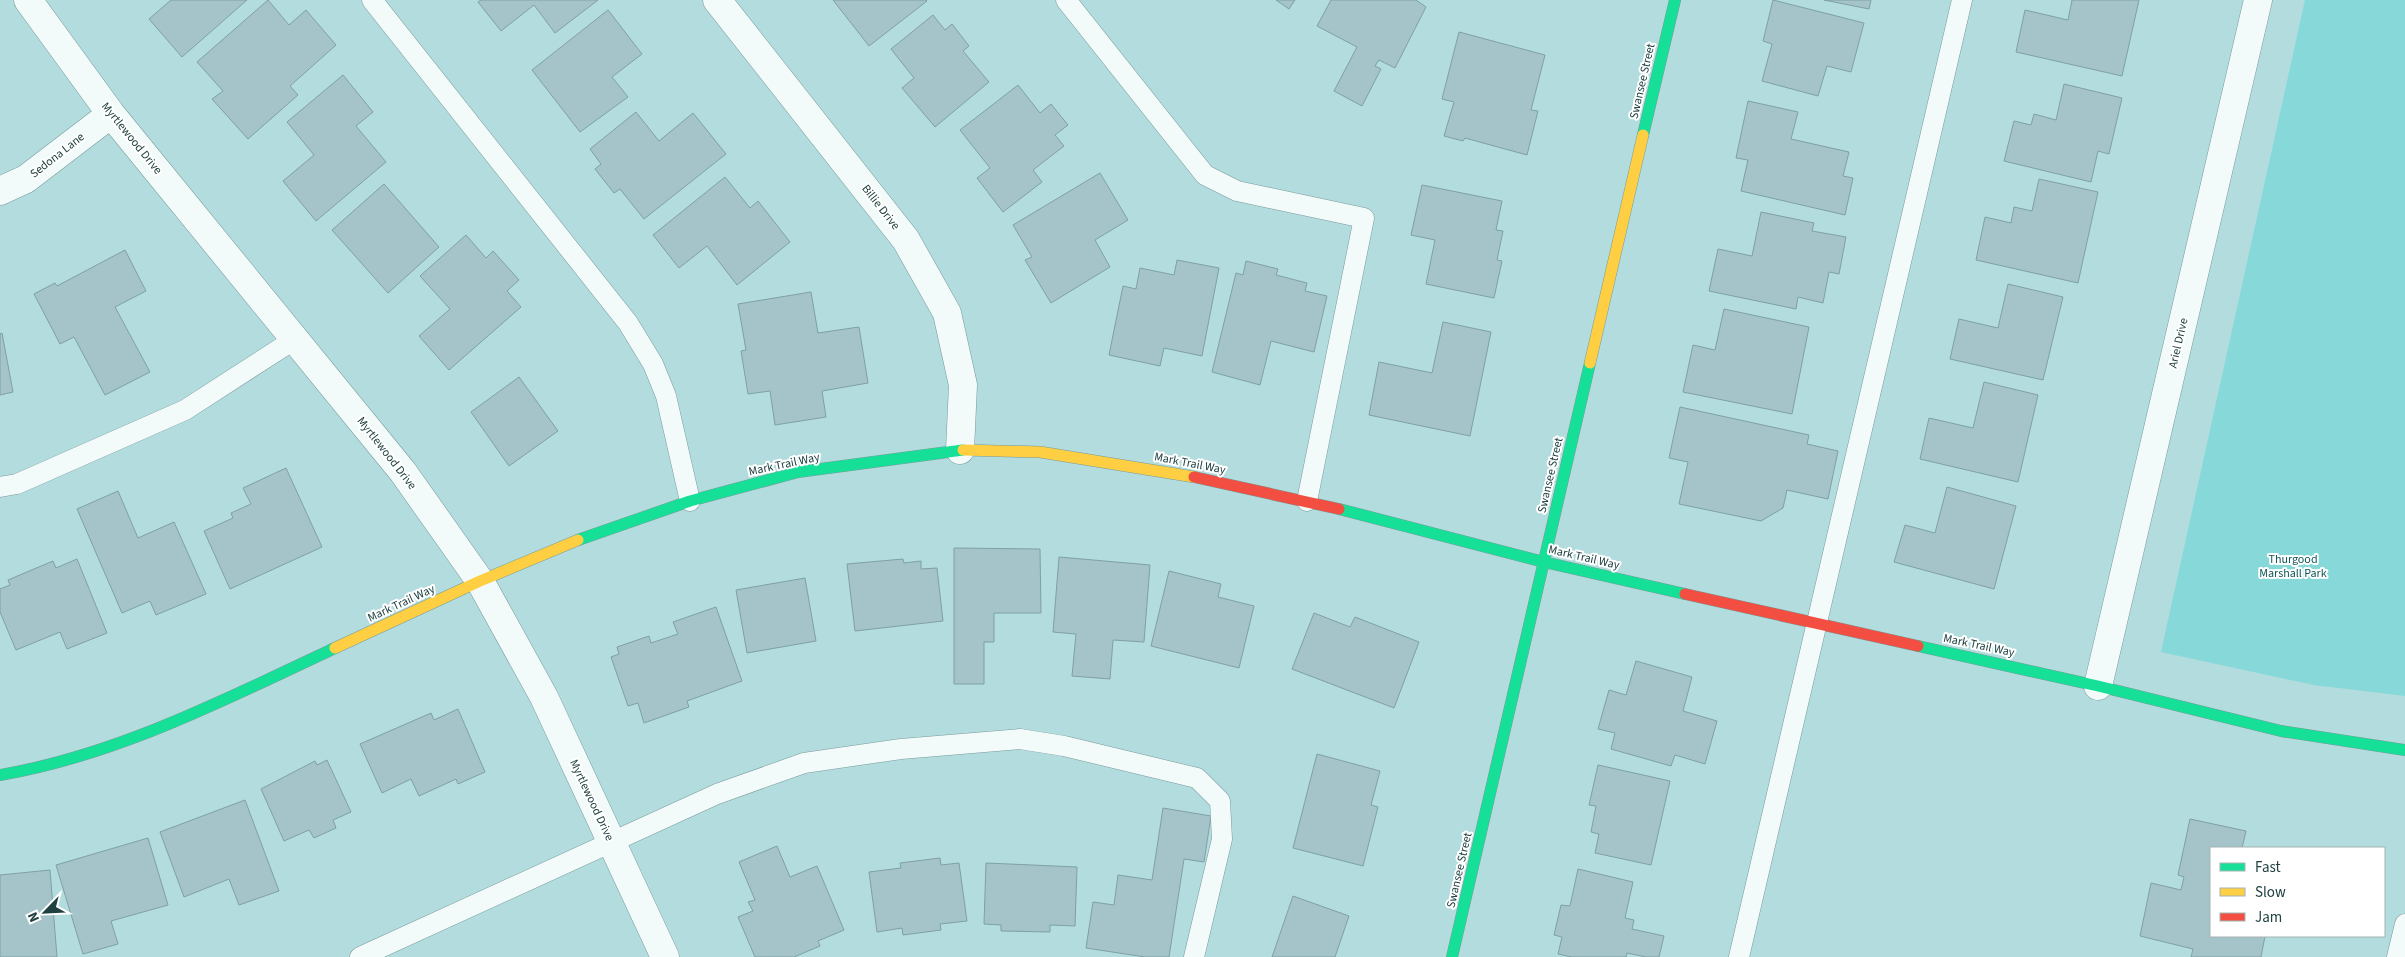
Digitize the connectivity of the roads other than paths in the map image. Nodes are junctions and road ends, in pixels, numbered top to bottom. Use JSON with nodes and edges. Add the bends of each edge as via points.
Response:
{"nodes":[{"id":1,"x":28,"y":0,"type":"edge"},
{"id":2,"x":372,"y":0,"type":"edge"},
{"id":3,"x":717,"y":0,"type":"edge"},
{"id":4,"x":1066,"y":0,"type":"edge"},
{"id":5,"x":1675,"y":0,"type":"edge"},
{"id":6,"x":1962,"y":0,"type":"edge"},
{"id":7,"x":2258,"y":0,"type":"edge"},
{"id":8,"x":111,"y":114,"type":"junction"},
{"id":9,"x":0,"y":191,"type":"edge"},
{"id":10,"x":295,"y":338,"type":"junction"},
{"id":11,"x":960,"y":450,"type":"junction"},
{"id":12,"x":0,"y":487,"type":"edge"},
{"id":13,"x":690,"y":501,"type":"junction"},
{"id":14,"x":1306,"y":502,"type":"junction"},
{"id":15,"x":1544,"y":562,"type":"junction"},
{"id":16,"x":480,"y":581,"type":"junction"},
{"id":17,"x":1817,"y":624,"type":"junction"},
{"id":18,"x":2098,"y":686,"type":"junction"},
{"id":19,"x":2405,"y":750,"type":"edge"},
{"id":20,"x":0,"y":775,"type":"edge"},
{"id":21,"x":612,"y":842,"type":"junction"},
{"id":22,"x":2405,"y":924,"type":"edge"},
{"id":23,"x":360,"y":957,"type":"edge"},
{"id":24,"x":665,"y":957,"type":"edge"},
{"id":25,"x":1194,"y":957,"type":"edge"},
{"id":26,"x":1452,"y":957,"type":"edge"},
{"id":27,"x":1739,"y":957,"type":"edge"},
{"id":28,"x":2397,"y":957,"type":"edge"}],
"edges":[{"from":1,"to":8,"type":"street","name":"Myrtlewood Drive"},
{"from":2,"to":13,"type":"lane","via":[[628,323],[653,364],[666,396]]},
{"from":3,"to":11,"type":"street","name":"Billie Drive","via":[[906,240],[947,313],[963,385]]},
{"from":4,"to":14,"type":"lane","via":[[1205,175],[1237,191],[1364,218]]},
{"from":5,"to":15,"type":"street","name":"Swansee Street"},
{"from":6,"to":17,"type":"lane"},
{"from":7,"to":18,"type":"street","name":"Ariel Drive"},
{"from":8,"to":9,"type":"street","name":"Sedona Lane","via":[[26,179]]},
{"from":8,"to":10,"type":"street","name":"Myrtlewood Drive"},
{"from":10,"to":12,"type":"lane","via":[[184,410],[17,484]]},
{"from":10,"to":16,"type":"street","name":"Myrtlewood Drive","via":[[403,472]]},
{"from":11,"to":13,"type":"street","name":"Mark Trail Way","via":[[798,472]]},
{"from":11,"to":14,"type":"street","name":"Mark Trail Way","via":[[1040,452],[1181,474]]},
{"from":13,"to":16,"type":"street","name":"Mark Trail Way","via":[[557,548]]},
{"from":14,"to":15,"type":"street","name":"Mark Trail Way"},
{"from":15,"to":17,"type":"street","name":"Mark Trail Way"},
{"from":15,"to":26,"type":"street","name":"Swansee Street"},
{"from":16,"to":20,"type":"street","name":"Mark Trail Way","via":[[182,719],[82,755]]},
{"from":16,"to":21,"type":"street","name":"Myrtlewood Drive","via":[[544,697]]},
{"from":17,"to":18,"type":"street","name":"Mark Trail Way"},
{"from":17,"to":27,"type":"lane"},
{"from":18,"to":19,"type":"street","name":"Mark Trail Way","via":[[2281,731]]},
{"from":21,"to":23,"type":"lane"},
{"from":21,"to":24,"type":"street","name":"Myrtlewood Drive"},
{"from":21,"to":25,"type":"lane","via":[[717,794],[804,763],[1020,739],[1064,746],[1197,778],[1220,801],[1222,839]]},
{"from":22,"to":28,"type":"lane"}]}
